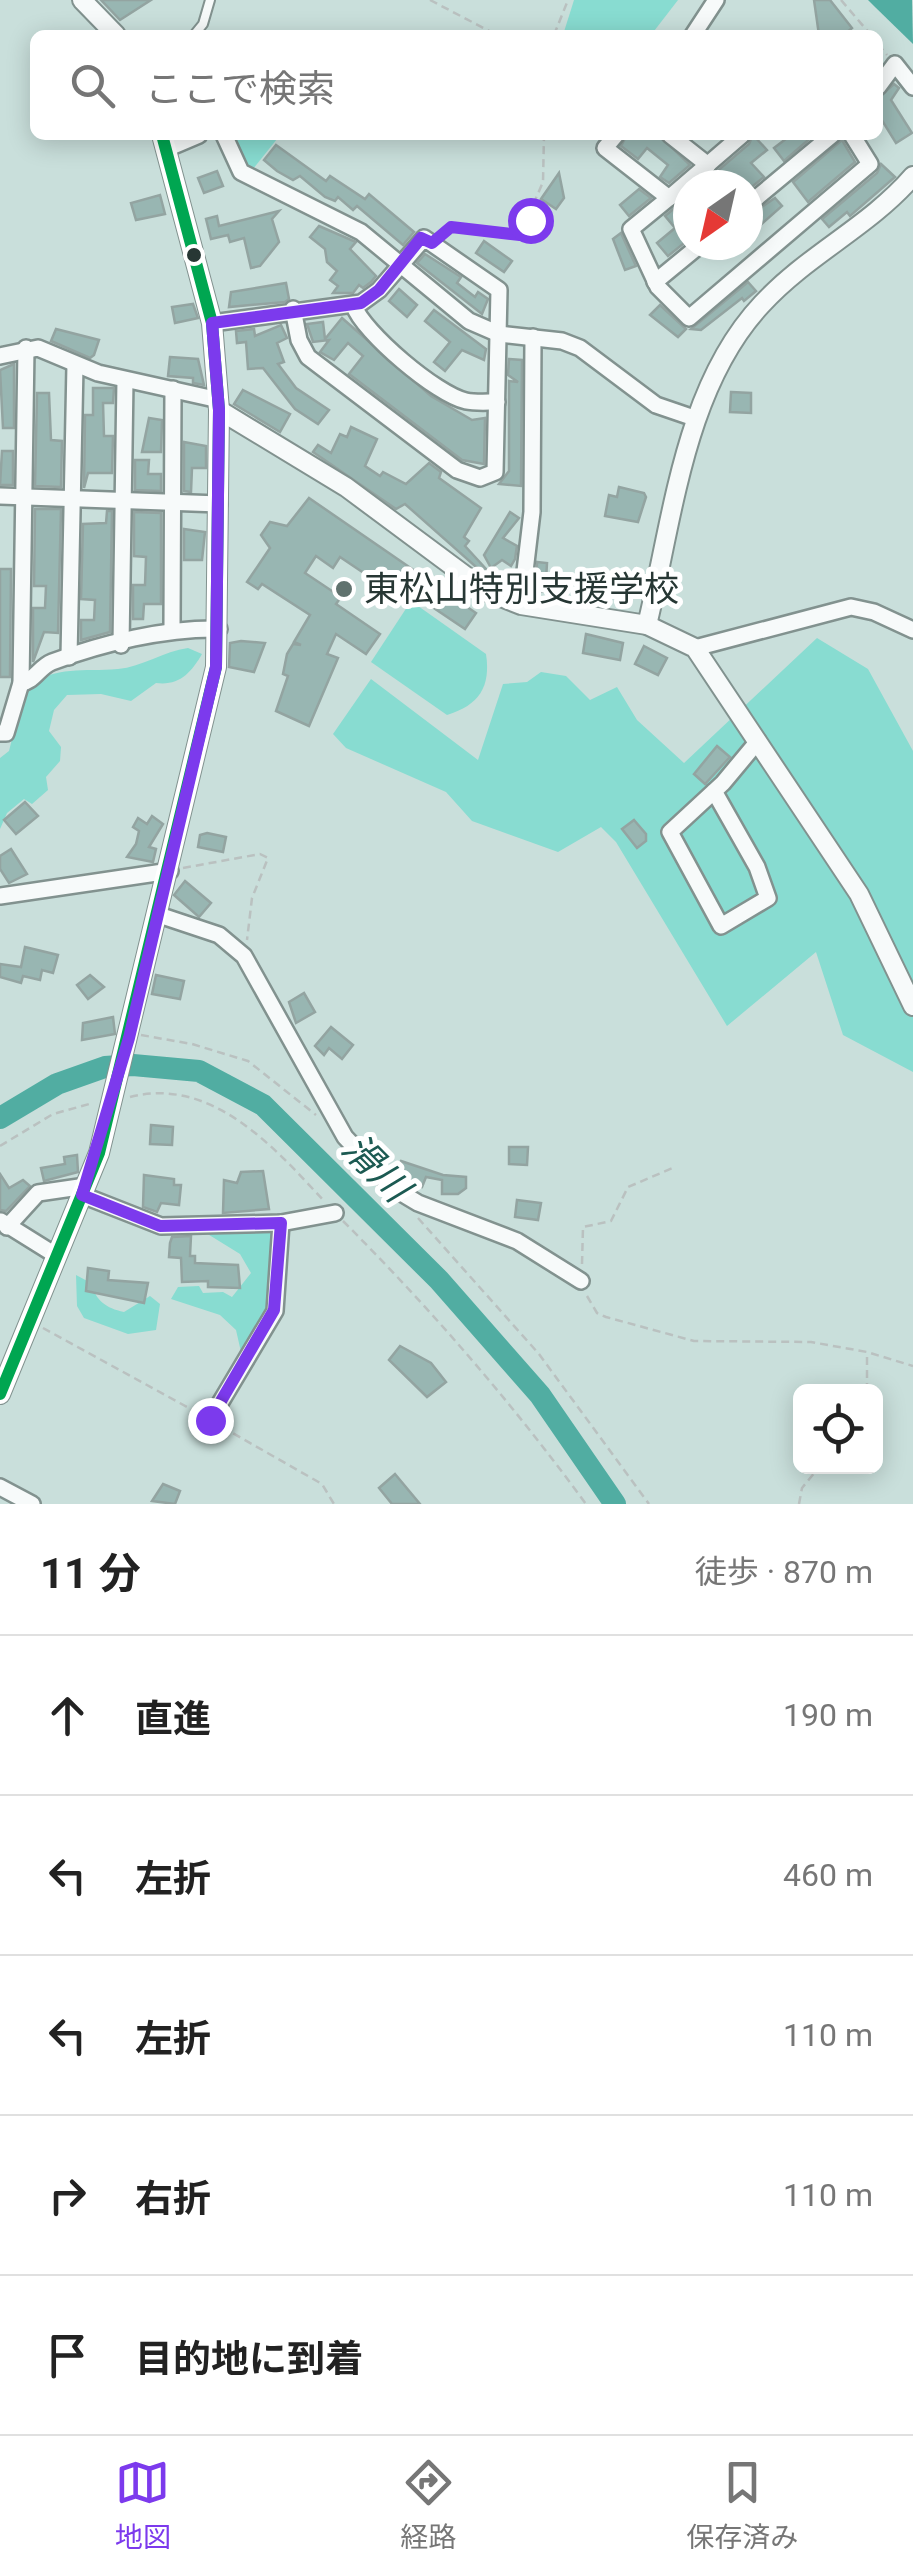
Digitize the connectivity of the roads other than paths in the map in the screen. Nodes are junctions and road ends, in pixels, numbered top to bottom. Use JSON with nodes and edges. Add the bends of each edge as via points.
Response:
{"nodes":[{"id":1,"x":82,"y":0,"type":"edge"},
{"id":2,"x":210,"y":0,"type":"edge"},
{"id":3,"x":716,"y":0,"type":"edge"},
{"id":4,"x":111,"y":30,"type":"edge"},
{"id":5,"x":198,"y":30,"type":"edge"},
{"id":6,"x":696,"y":30,"type":"edge"},
{"id":7,"x":883,"y":81,"type":"edge"},
{"id":8,"x":913,"y":87,"type":"edge"},
{"id":9,"x":226,"y":140,"type":"edge"},
{"id":10,"x":612,"y":140,"type":"edge"},
{"id":11,"x":676,"y":140,"type":"edge"},
{"id":12,"x":736,"y":140,"type":"edge"},
{"id":13,"x":826,"y":140,"type":"edge"},
{"id":14,"x":855,"y":140,"type":"edge"},
{"id":15,"x":164,"y":142,"type":"edge"},
{"id":16,"x":708,"y":165,"type":"junction"},
{"id":17,"x":913,"y":176,"type":"edge"},
{"id":18,"x":763,"y":192,"type":"edge"},
{"id":19,"x":669,"y":198,"type":"junction"},
{"id":20,"x":682,"y":260,"type":"edge"},
{"id":21,"x":400,"y":264,"type":"junction"},
{"id":22,"x":655,"y":282,"type":"junction"},
{"id":23,"x":354,"y":306,"type":"junction"},
{"id":24,"x":293,"y":309,"type":"junction"},
{"id":25,"x":212,"y":323,"type":"junction"},
{"id":26,"x":499,"y":334,"type":"junction"},
{"id":27,"x":533,"y":337,"type":"junction"},
{"id":28,"x":26,"y":348,"type":"junction"},
{"id":29,"x":0,"y":356,"type":"edge"},
{"id":30,"x":76,"y":364,"type":"junction"},
{"id":31,"x":124,"y":380,"type":"junction"},
{"id":32,"x":174,"y":388,"type":"junction"},
{"id":33,"x":497,"y":402,"type":"junction"},
{"id":34,"x":219,"y":405,"type":"junction"},
{"id":35,"x":697,"y":420,"type":"junction"},
{"id":36,"x":0,"y":496,"type":"edge"},
{"id":37,"x":23,"y":496,"type":"junction"},
{"id":38,"x":72,"y":498,"type":"junction"},
{"id":39,"x":122,"y":500,"type":"junction"},
{"id":40,"x":172,"y":500,"type":"junction"},
{"id":41,"x":219,"y":504,"type":"junction"},
{"id":42,"x":521,"y":604,"type":"junction"},
{"id":43,"x":647,"y":625,"type":"junction"},
{"id":44,"x":172,"y":628,"type":"junction"},
{"id":45,"x":219,"y":629,"type":"junction"},
{"id":46,"x":913,"y":630,"type":"edge"},
{"id":47,"x":120,"y":645,"type":"junction"},
{"id":48,"x":695,"y":648,"type":"junction"},
{"id":49,"x":69,"y":656,"type":"junction"},
{"id":50,"x":21,"y":684,"type":"junction"},
{"id":51,"x":0,"y":733,"type":"edge"},
{"id":52,"x":758,"y":741,"type":"junction"},
{"id":53,"x":714,"y":791,"type":"junction"},
{"id":54,"x":170,"y":871,"type":"junction"},
{"id":55,"x":0,"y":896,"type":"edge"},
{"id":56,"x":159,"y":915,"type":"junction"},
{"id":57,"x":913,"y":1006,"type":"edge"},
{"id":58,"x":84,"y":1191,"type":"junction"},
{"id":59,"x":335,"y":1213,"type":"road end"},
{"id":60,"x":3,"y":1223,"type":"edge"},
{"id":61,"x":281,"y":1223,"type":"junction"},
{"id":62,"x":57,"y":1256,"type":"junction"},
{"id":63,"x":580,"y":1281,"type":"road end"},
{"id":64,"x":0,"y":1394,"type":"edge"},
{"id":65,"x":210,"y":1420,"type":"road end"},
{"id":66,"x":0,"y":1486,"type":"edge"},
{"id":67,"x":32,"y":1504,"type":"edge"}],
"edges":[{"from":1,"to":4,"type":"street"},
{"from":2,"to":5,"type":"lane"},
{"from":3,"to":6,"type":"street"},
{"from":7,"to":8,"type":"street","via":[[895,64]]},
{"from":9,"to":21,"type":"street","via":[[240,172],[348,224]]},
{"from":10,"to":19,"type":"street","via":[[605,148]]},
{"from":11,"to":16,"type":"street"},
{"from":12,"to":16,"type":"street"},
{"from":13,"to":18,"type":"street"},
{"from":14,"to":22,"type":"street","via":[[870,164],[690,318]]},
{"from":15,"to":25,"type":"street"},
{"from":16,"to":19,"type":"street"},
{"from":17,"to":35,"type":"street","via":[[883,209],[824,246],[763,302],[727,350]]},
{"from":19,"to":22,"type":"street","via":[[630,229]]},
{"from":20,"to":22,"type":"street"},
{"from":21,"to":23,"type":"street","via":[[371,298]]},
{"from":21,"to":26,"type":"street","via":[[468,320]]},
{"from":21,"to":26,"type":"street","via":[[421,238],[498,288]]},
{"from":23,"to":24,"type":"street"},
{"from":23,"to":33,"type":"street","via":[[366,329],[444,392]]},
{"from":24,"to":25,"type":"street"},
{"from":24,"to":33,"type":"street","via":[[308,356],[468,476],[495,472]]},
{"from":25,"to":34,"type":"street"},
{"from":26,"to":27,"type":"street"},
{"from":26,"to":33,"type":"street"},
{"from":27,"to":35,"type":"street","via":[[580,348],[656,405]]},
{"from":27,"to":42,"type":"street","via":[[532,512]]},
{"from":28,"to":29,"type":"street"},
{"from":28,"to":30,"type":"street"},
{"from":28,"to":37,"type":"street"},
{"from":30,"to":31,"type":"street"},
{"from":30,"to":38,"type":"street"},
{"from":31,"to":32,"type":"street"},
{"from":31,"to":39,"type":"street"},
{"from":32,"to":34,"type":"street"},
{"from":32,"to":40,"type":"street"},
{"from":34,"to":41,"type":"street"},
{"from":34,"to":42,"type":"street","via":[[346,487],[468,581]]},
{"from":35,"to":43,"type":"street"},
{"from":36,"to":37,"type":"street"},
{"from":37,"to":38,"type":"street"},
{"from":37,"to":50,"type":"street"},
{"from":38,"to":39,"type":"street"},
{"from":38,"to":49,"type":"street"},
{"from":39,"to":40,"type":"street"},
{"from":39,"to":47,"type":"street"},
{"from":40,"to":41,"type":"street"},
{"from":40,"to":44,"type":"street"},
{"from":41,"to":45,"type":"street"},
{"from":42,"to":43,"type":"street"},
{"from":43,"to":48,"type":"street"},
{"from":44,"to":45,"type":"street"},
{"from":44,"to":47,"type":"street"},
{"from":45,"to":54,"type":"street","via":[[209,704]]},
{"from":46,"to":48,"type":"street","via":[[851,608]]},
{"from":47,"to":49,"type":"street"},
{"from":48,"to":52,"type":"street"},
{"from":49,"to":50,"type":"street"},
{"from":50,"to":51,"type":"street","via":[[6,733]]},
{"from":52,"to":53,"type":"street"},
{"from":52,"to":57,"type":"street","via":[[859,894]]},
{"from":53,"to":53,"type":"street","via":[[670,832],[721,926],[768,898]]},
{"from":54,"to":55,"type":"street"},
{"from":54,"to":56,"type":"street"},
{"from":56,"to":58,"type":"street"},
{"from":56,"to":63,"type":"street","via":[[219,934],[244,956],[346,1137],[403,1195],[517,1242]]},
{"from":58,"to":60,"type":"street","via":[[38,1192]]},
{"from":58,"to":61,"type":"street","via":[[160,1226]]},
{"from":58,"to":62,"type":"street"},
{"from":59,"to":61,"type":"street"},
{"from":60,"to":62,"type":"street"},
{"from":61,"to":65,"type":"street","via":[[274,1310]]},
{"from":62,"to":64,"type":"street"},
{"from":66,"to":67,"type":"street"}]}
